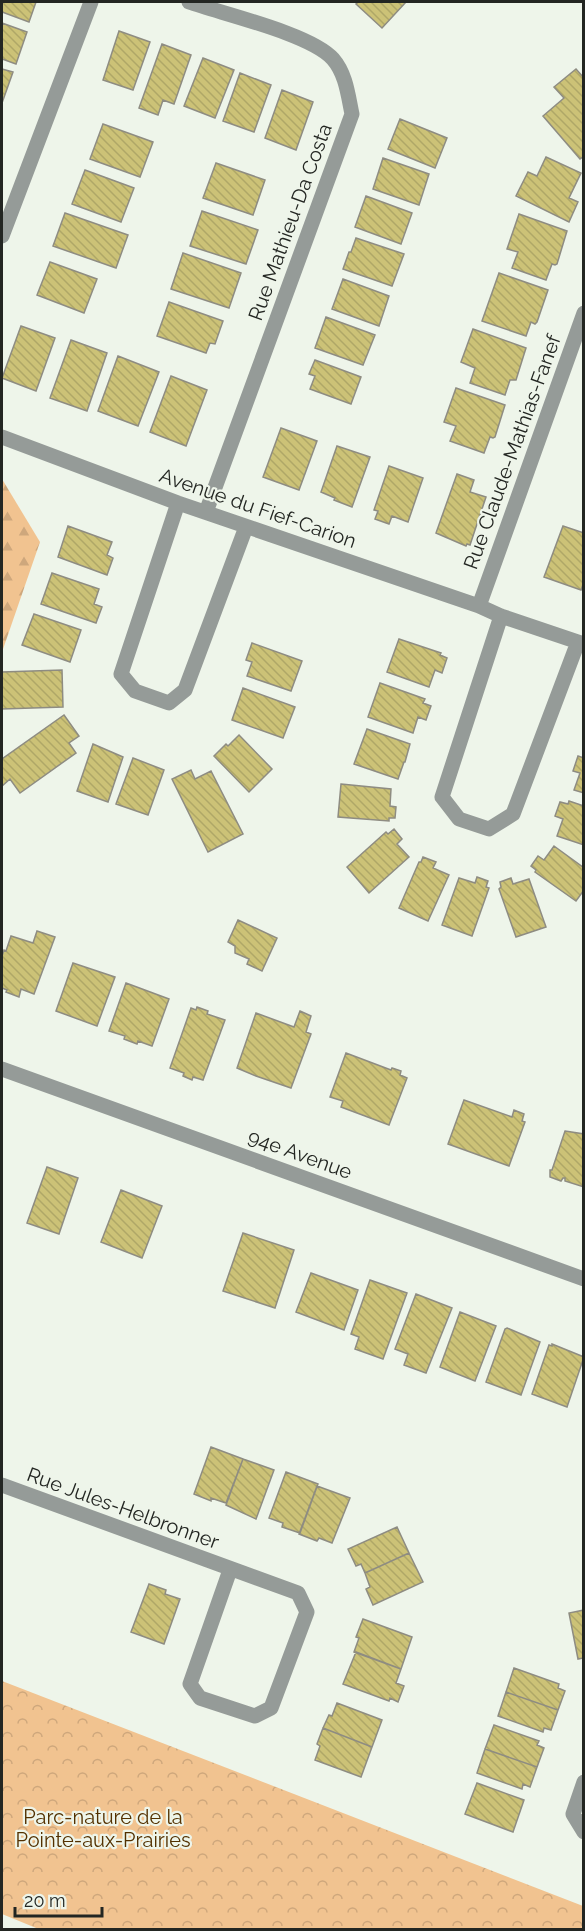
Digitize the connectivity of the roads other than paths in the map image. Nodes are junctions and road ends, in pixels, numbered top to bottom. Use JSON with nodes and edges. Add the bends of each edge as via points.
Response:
{"nodes":[{"id":1,"x":91,"y":2,"type":"edge"},
{"id":2,"x":189,"y":2,"type":"edge"},
{"id":3,"x":2,"y":236,"type":"edge"},
{"id":4,"x":584,"y":313,"type":"edge"},
{"id":5,"x":2,"y":437,"type":"edge"},
{"id":6,"x":178,"y":503,"type":"junction"},
{"id":7,"x":206,"y":512,"type":"junction"},
{"id":8,"x":246,"y":527,"type":"junction"},
{"id":9,"x":479,"y":606,"type":"junction"},
{"id":10,"x":501,"y":616,"type":"junction"},
{"id":11,"x":581,"y":643,"type":"edge"},
{"id":12,"x":2,"y":1069,"type":"edge"},
{"id":13,"x":584,"y":1279,"type":"edge"},
{"id":14,"x":2,"y":1485,"type":"edge"},
{"id":15,"x":230,"y":1570,"type":"junction"},
{"id":16,"x":584,"y":1782,"type":"edge"},
{"id":17,"x":584,"y":1832,"type":"edge"}],
"edges":[{"from":1,"to":3,"type":"street"},
{"from":2,"to":7,"type":"street","name":"Rue Mathieu-Da Costa","via":[[314,43],[333,59],[345,80],[352,114]]},
{"from":4,"to":9,"type":"street","name":"Rue Claude-Mathias-Fanef"},
{"from":5,"to":6,"type":"street","name":"Avenue du Fief-Carion"},
{"from":6,"to":7,"type":"street","name":"Avenue du Fief-Carion"},
{"from":6,"to":8,"type":"street","via":[[121,674],[135,691],[169,703],[184,690]]},
{"from":7,"to":8,"type":"street","name":"Avenue du Fief-Carion"},
{"from":8,"to":9,"type":"street","name":"Avenue du Fief-Carion"},
{"from":9,"to":10,"type":"street","name":"Avenue du Fief-Carion"},
{"from":10,"to":11,"type":"street","name":"Avenue du Fief-Carion"},
{"from":10,"to":11,"type":"street","name":"Avenue du Fief-Carion","via":[[442,797],[459,819],[489,829],[513,813]]},
{"from":12,"to":13,"type":"street","name":"94e Avenue"},
{"from":14,"to":15,"type":"street","name":"Rue Jules-Helbronner"},
{"from":15,"to":15,"type":"street","name":"Rue Jules-Helbronner","via":[[189,1684],[200,1698],[255,1716],[271,1708],[307,1612],[298,1593]]},
{"from":16,"to":17,"type":"street","via":[[573,1814]]}]}
